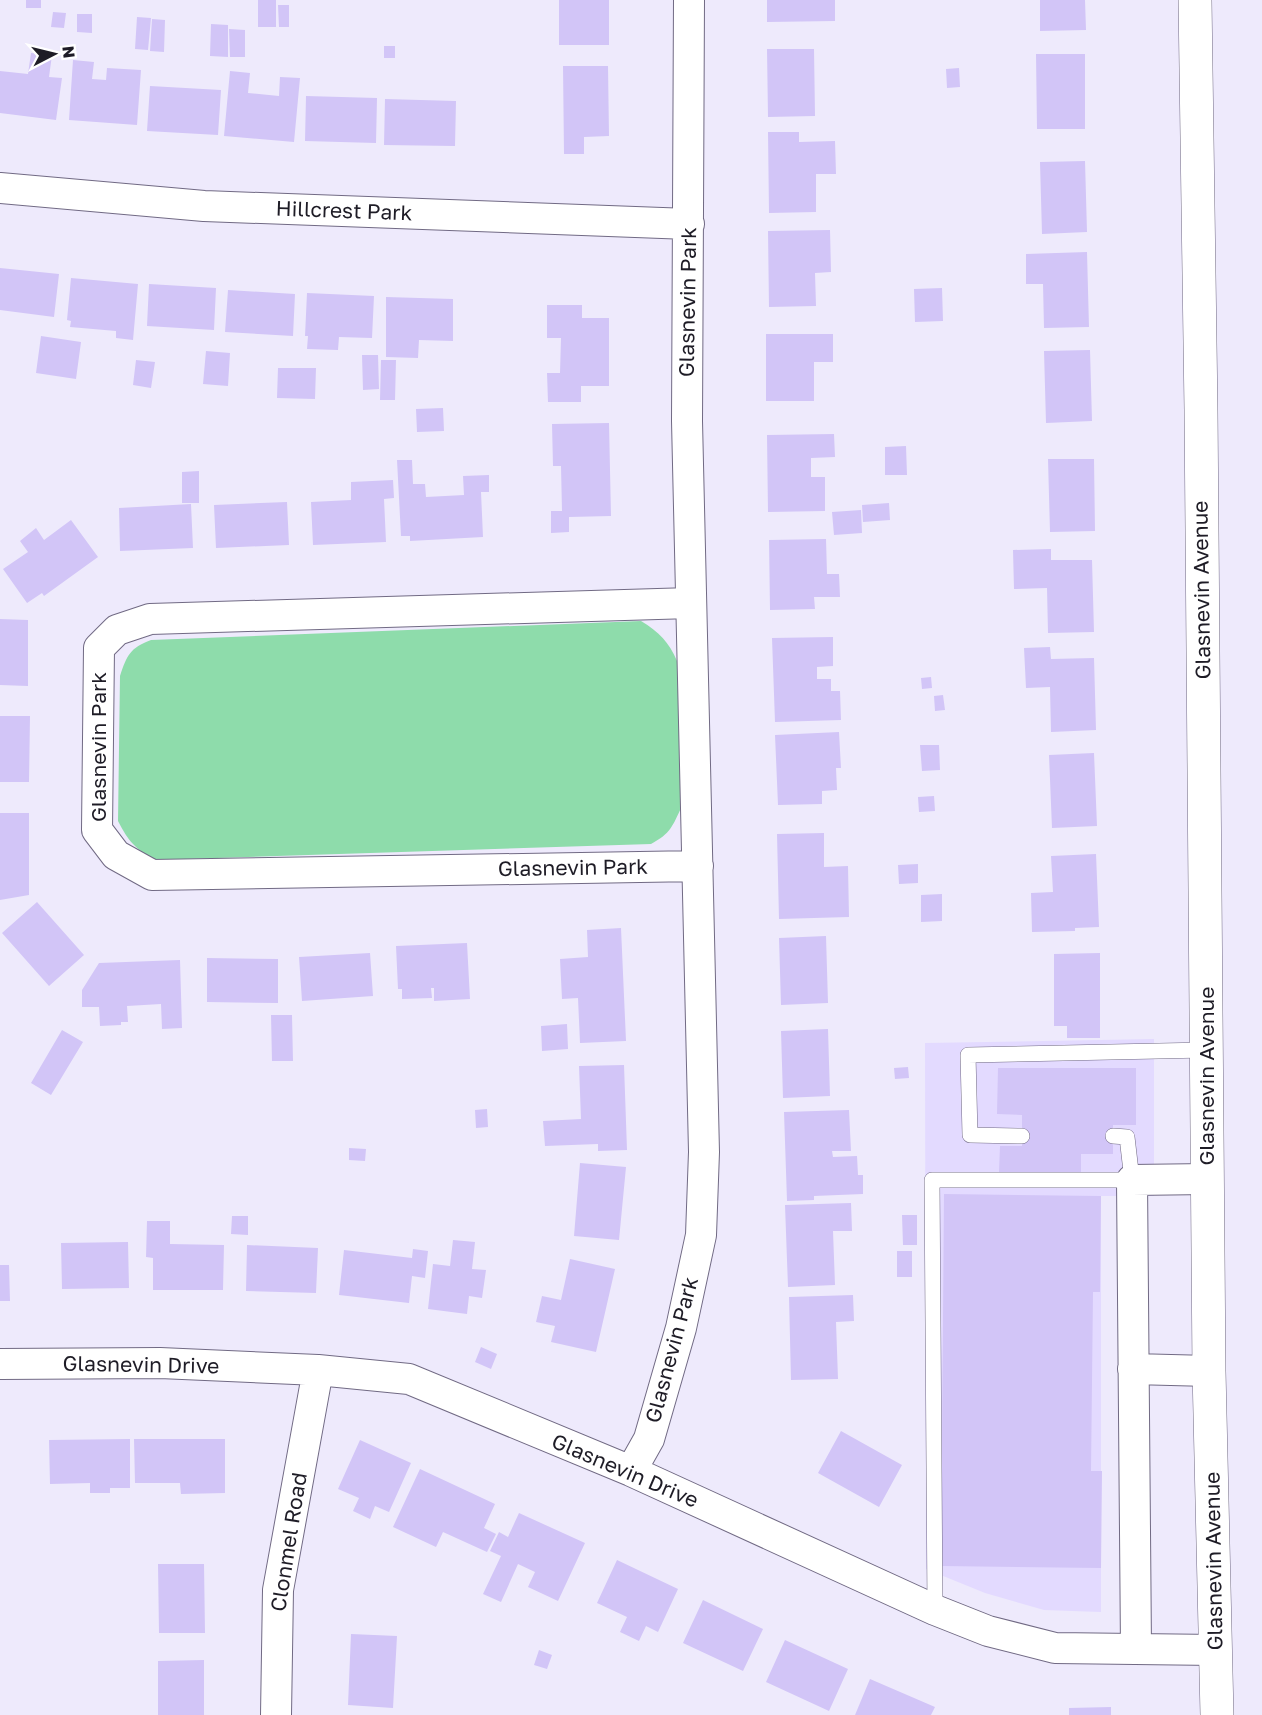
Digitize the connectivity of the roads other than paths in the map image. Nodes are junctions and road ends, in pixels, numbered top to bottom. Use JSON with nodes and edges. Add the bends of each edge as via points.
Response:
{"nodes":[{"id":1,"x":689,"y":0,"type":"edge"},
{"id":2,"x":1195,"y":0,"type":"edge"},
{"id":3,"x":0,"y":188,"type":"edge"},
{"id":4,"x":689,"y":224,"type":"junction"},
{"id":5,"x":692,"y":603,"type":"junction"},
{"id":6,"x":698,"y":866,"type":"junction"},
{"id":7,"x":1206,"y":1050,"type":"junction"},
{"id":8,"x":1022,"y":1136,"type":"dead end"},
{"id":9,"x":1113,"y":1136,"type":"dead end"},
{"id":10,"x":1208,"y":1179,"type":"junction"},
{"id":11,"x":1132,"y":1180,"type":"junction"},
{"id":12,"x":9,"y":1364,"type":"edge"},
{"id":13,"x":1133,"y":1369,"type":"junction"},
{"id":14,"x":318,"y":1370,"type":"junction"},
{"id":15,"x":1209,"y":1371,"type":"junction"},
{"id":16,"x":631,"y":1471,"type":"junction"},
{"id":17,"x":935,"y":1610,"type":"junction"},
{"id":18,"x":1136,"y":1649,"type":"junction"},
{"id":19,"x":1216,"y":1650,"type":"junction"},
{"id":20,"x":276,"y":1715,"type":"edge"},
{"id":21,"x":1217,"y":1715,"type":"edge"}],
"edges":[{"from":1,"to":4,"type":"street","name":"Glasnevin Park"},
{"from":2,"to":7,"type":"main road","name":"Glasnevin Avenue"},
{"from":3,"to":4,"type":"street","name":"Hillcrest Park","via":[[204,206]]},
{"from":4,"to":5,"type":"street","name":"Glasnevin Park","via":[[687,421]]},
{"from":5,"to":6,"type":"street","name":"Glasnevin Park"},
{"from":5,"to":6,"type":"street","name":"Glasnevin Park","via":[[150,619],[117,630],[99,648],[98,830],[116,855],[152,876]]},
{"from":6,"to":16,"type":"street","name":"Glasnevin Park","via":[[704,1152],[701,1235],[681,1328],[649,1439]]},
{"from":7,"to":8,"type":"lane","via":[[968,1055],[970,1135]]},
{"from":7,"to":10,"type":"main road","name":"Glasnevin Avenue"},
{"from":9,"to":11,"type":"lane","via":[[1127,1137]]},
{"from":10,"to":11,"type":"street","name":"Glasnevin Avenue"},
{"from":10,"to":15,"type":"main road","name":"Glasnevin Avenue"},
{"from":11,"to":13,"type":"street"},
{"from":11,"to":17,"type":"lane","via":[[932,1180]]},
{"from":12,"to":14,"type":"street","name":"Glasnevin Drive","via":[[160,1363]]},
{"from":13,"to":15,"type":"street"},
{"from":13,"to":18,"type":"street"},
{"from":14,"to":16,"type":"street","name":"Glasnevin Drive","via":[[409,1379]]},
{"from":14,"to":20,"type":"street","name":"Clonmel Road","via":[[278,1590]]},
{"from":15,"to":19,"type":"main road","name":"Glasnevin Avenue"},
{"from":16,"to":17,"type":"street","name":"Glasnevin Drive"},
{"from":17,"to":18,"type":"street","name":"Glasnevin Drive","via":[[988,1631],[1055,1648]]},
{"from":18,"to":19,"type":"street","name":"Glasnevin Drive"},
{"from":19,"to":21,"type":"main road","name":"Glasnevin Avenue"}]}
